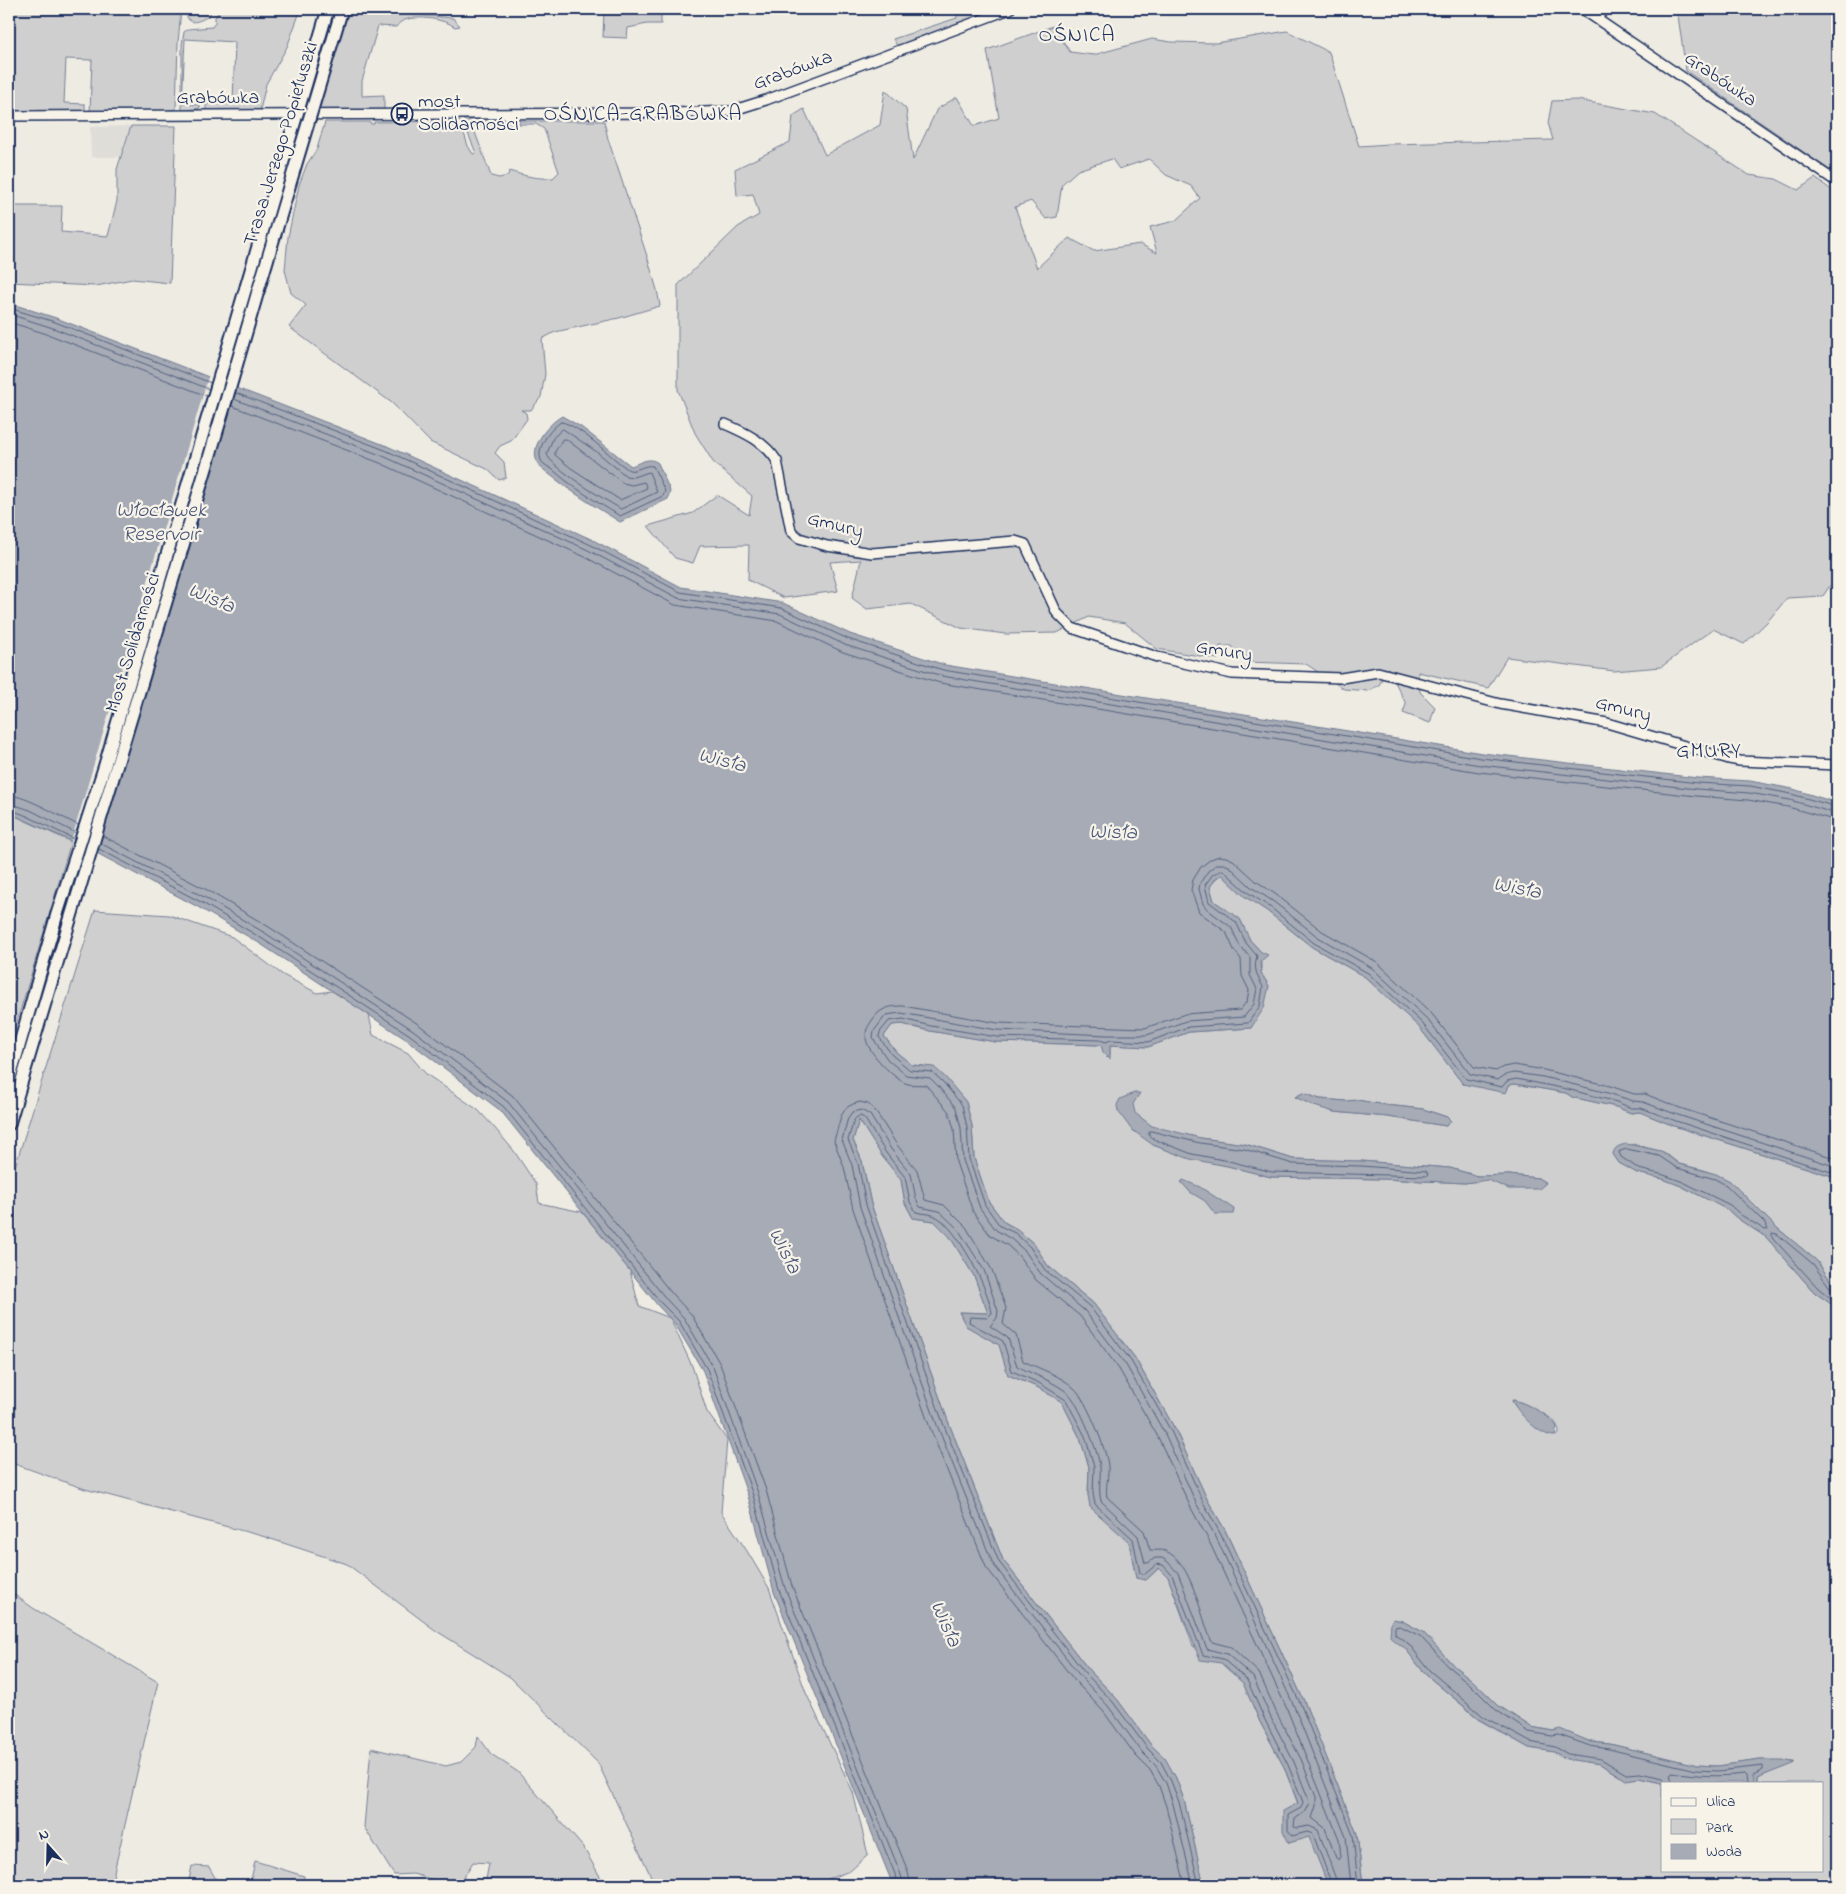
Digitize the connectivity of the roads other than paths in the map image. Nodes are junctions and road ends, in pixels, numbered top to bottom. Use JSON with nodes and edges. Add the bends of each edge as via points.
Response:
{"nodes":[{"id":1,"x":328,"y":9,"type":"edge"},
{"id":2,"x":342,"y":9,"type":"edge"},
{"id":3,"x":1010,"y":9,"type":"edge"},
{"id":4,"x":1582,"y":9,"type":"edge"},
{"id":5,"x":1605,"y":9,"type":"edge"},
{"id":6,"x":1597,"y":18,"type":"junction"},
{"id":7,"x":9,"y":116,"type":"edge"},
{"id":8,"x":1837,"y":182,"type":"edge"},
{"id":9,"x":246,"y":287,"type":"joint"},
{"id":10,"x":258,"y":291,"type":"joint"},
{"id":11,"x":726,"y":424,"type":"dead end"},
{"id":12,"x":1837,"y":765,"type":"edge"},
{"id":13,"x":9,"y":1081,"type":"edge"},
{"id":14,"x":9,"y":1124,"type":"edge"}],
"edges":[{"from":1,"to":9,"type":"main road","name":"Trasa Jerzego Popiełuszki","bridge":true},
{"from":2,"to":10,"type":"main road","name":"Trasa Jerzego Popiełuszki","bridge":true},
{"from":3,"to":7,"type":"street","name":"Grabówka","via":[[731,111]]},
{"from":4,"to":6,"type":"street","name":"Grabówka"},
{"from":5,"to":6,"type":"street"},
{"from":6,"to":8,"type":"street","name":"Grabówka"},
{"from":9,"to":13,"type":"main road","name":"Most Solidarności"},
{"from":10,"to":14,"type":"main road","name":"Most Solidarności"},
{"from":11,"to":12,"type":"street","name":"Gmury","via":[[752,436],[772,454],[777,462],[791,530],[799,538],[872,553],[1015,541],[1025,544],[1057,614],[1072,628],[1157,657],[1232,674],[1340,678],[1378,672],[1500,704],[1607,723],[1729,759]]}]}
